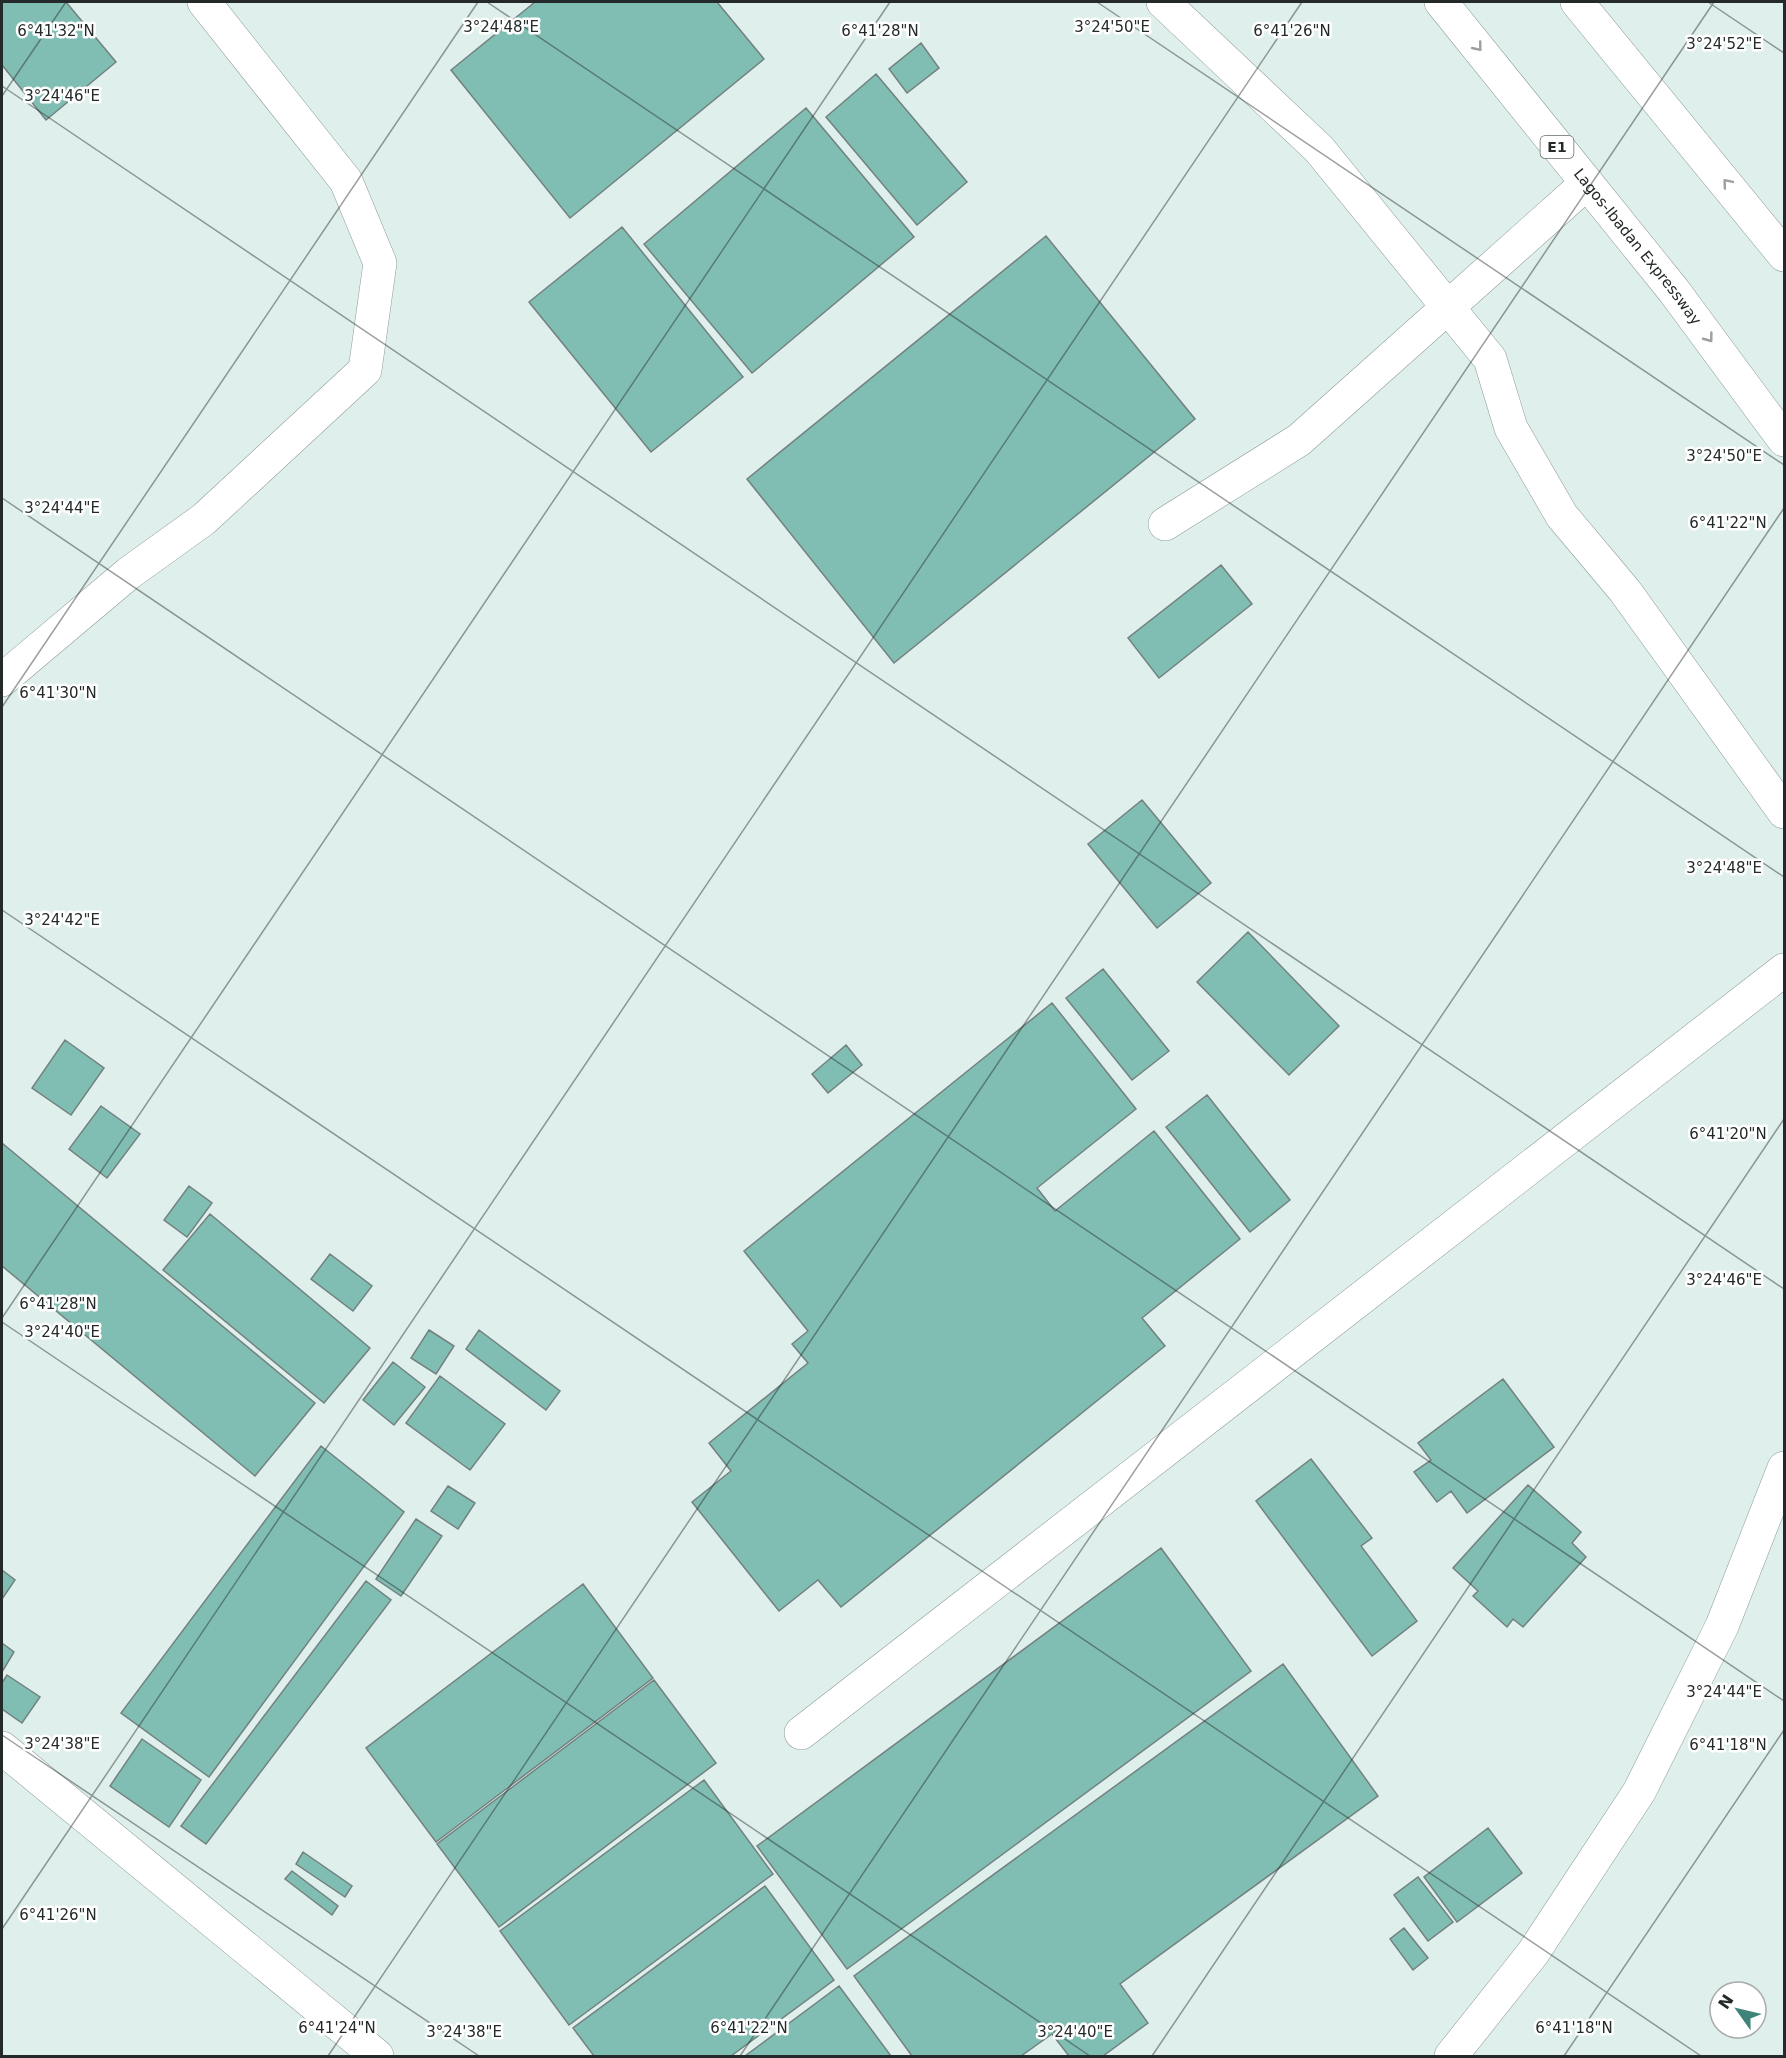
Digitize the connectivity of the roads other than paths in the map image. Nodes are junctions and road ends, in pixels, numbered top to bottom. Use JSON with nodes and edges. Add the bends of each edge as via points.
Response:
{"nodes":[{"id":1,"x":204,"y":2,"type":"edge"},
{"id":2,"x":1163,"y":2,"type":"edge"},
{"id":3,"x":1441,"y":2,"type":"edge"},
{"id":4,"x":1583,"y":4,"type":"edge"},
{"id":5,"x":1587,"y":183,"type":"junction"},
{"id":6,"x":1785,"y":255,"type":"edge"},
{"id":7,"x":1448,"y":306,"type":"junction"},
{"id":8,"x":1785,"y":440,"type":"edge"},
{"id":9,"x":1165,"y":524,"type":"dead end"},
{"id":10,"x":2,"y":680,"type":"edge"},
{"id":11,"x":1785,"y":812,"type":"edge"},
{"id":12,"x":1785,"y":970,"type":"edge"},
{"id":13,"x":1785,"y":1468,"type":"edge"},
{"id":14,"x":801,"y":1733,"type":"dead end"},
{"id":15,"x":2,"y":1748,"type":"edge"},
{"id":16,"x":377,"y":2056,"type":"edge"},
{"id":17,"x":1451,"y":2056,"type":"edge"}],
"edges":[{"from":1,"to":10,"type":"main road","via":[[346,181],[380,263],[365,370],[204,519],[129,573]]},
{"from":2,"to":7,"type":"main road","via":[[1319,149]]},
{"from":3,"to":5,"type":"main road","name":"Lagos-Ibadan Expressway","number":"E1","one_way":true},
{"from":6,"to":4,"type":"main road","one_way":true},
{"from":5,"to":7,"type":"main road"},
{"from":5,"to":8,"type":"main road","name":"Lagos-Ibadan Expressway","number":"E1","one_way":true,"via":[[1674,291]]},
{"from":7,"to":9,"type":"main road","via":[[1299,440]]},
{"from":7,"to":11,"type":"main road","via":[[1490,359],[1511,428],[1562,516],[1625,591]]},
{"from":12,"to":14,"type":"main road"},
{"from":13,"to":17,"type":"main road","via":[[1722,1626],[1639,1792],[1533,1953]]},
{"from":15,"to":16,"type":"main road"}]}
